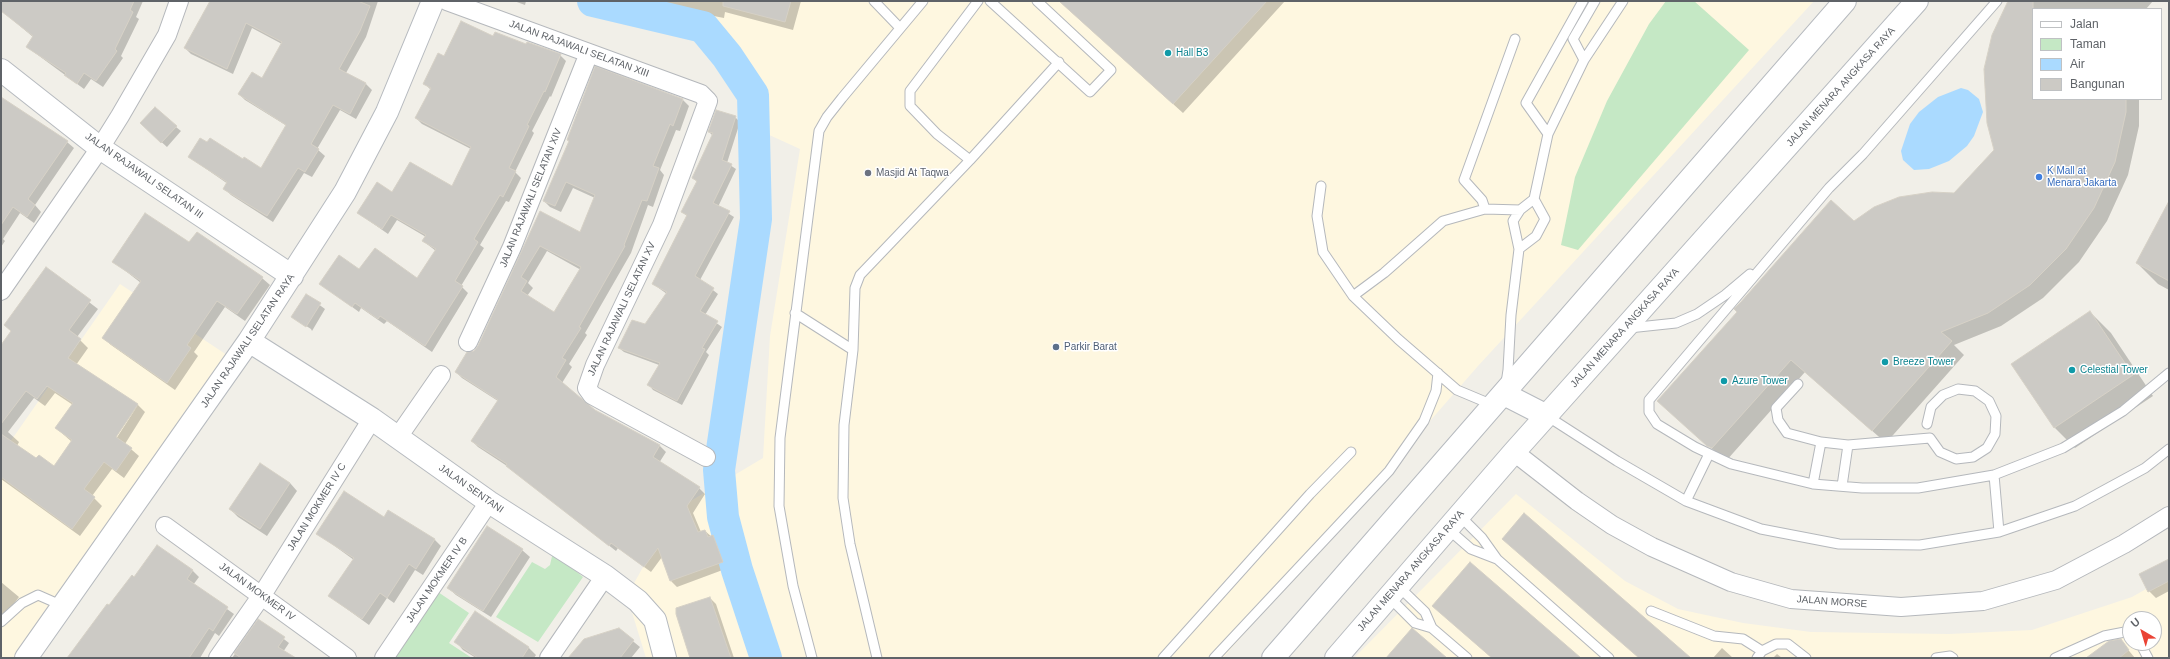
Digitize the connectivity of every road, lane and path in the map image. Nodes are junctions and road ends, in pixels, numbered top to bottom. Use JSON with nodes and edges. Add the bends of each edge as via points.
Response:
{"nodes":[{"id":1,"x":179,"y":1,"type":"edge"},
{"id":2,"x":432,"y":1,"type":"edge"},
{"id":3,"x":447,"y":1,"type":"edge"},
{"id":4,"x":874,"y":1,"type":"edge"},
{"id":5,"x":923,"y":1,"type":"edge"},
{"id":6,"x":978,"y":1,"type":"edge"},
{"id":7,"x":990,"y":1,"type":"edge"},
{"id":8,"x":1037,"y":1,"type":"edge"},
{"id":9,"x":1583,"y":1,"type":"edge"},
{"id":10,"x":1595,"y":1,"type":"edge"},
{"id":11,"x":1623,"y":1,"type":"edge"},
{"id":12,"x":1845,"y":1,"type":"edge"},
{"id":13,"x":1917,"y":1,"type":"edge"},
{"id":14,"x":1997,"y":1,"type":"edge"},
{"id":15,"x":900,"y":28,"type":"junction"},
{"id":16,"x":1515,"y":39,"type":"dead end"},
{"id":17,"x":590,"y":53,"type":"junction"},
{"id":18,"x":1584,"y":60,"type":"junction"},
{"id":19,"x":1059,"y":62,"type":"junction"},
{"id":20,"x":1,"y":70,"type":"edge"},
{"id":21,"x":708,"y":101,"type":"joint"},
{"id":22,"x":1548,"y":134,"type":"junction"},
{"id":23,"x":100,"y":148,"type":"junction"},
{"id":24,"x":970,"y":160,"type":"junction"},
{"id":25,"x":1321,"y":186,"type":"dead end"},
{"id":26,"x":1534,"y":199,"type":"junction"},
{"id":27,"x":1485,"y":209,"type":"junction"},
{"id":28,"x":1520,"y":210,"type":"junction"},
{"id":29,"x":1519,"y":249,"type":"junction"},
{"id":30,"x":1770,"y":258,"type":"junction"},
{"id":31,"x":292,"y":276,"type":"junction"},
{"id":32,"x":1,"y":291,"type":"edge"},
{"id":33,"x":1353,"y":296,"type":"junction"},
{"id":34,"x":795,"y":313,"type":"junction"},
{"id":35,"x":1625,"y":328,"type":"junction"},
{"id":36,"x":249,"y":341,"type":"junction"},
{"id":37,"x":468,"y":342,"type":"dead end"},
{"id":38,"x":853,"y":350,"type":"junction"},
{"id":39,"x":1438,"y":373,"type":"junction"},
{"id":40,"x":2169,"y":373,"type":"edge"},
{"id":41,"x":442,"y":375,"type":"dead end"},
{"id":42,"x":1798,"y":384,"type":"dead end"},
{"id":43,"x":1497,"y":401,"type":"junction"},
{"id":44,"x":1547,"y":416,"type":"junction"},
{"id":45,"x":372,"y":419,"type":"junction"},
{"id":46,"x":1927,"y":424,"type":"dead end"},
{"id":47,"x":398,"y":437,"type":"junction"},
{"id":48,"x":1821,"y":442,"type":"junction"},
{"id":49,"x":1848,"y":445,"type":"junction"},
{"id":50,"x":2169,"y":449,"type":"edge"},
{"id":51,"x":1351,"y":452,"type":"dead end"},
{"id":52,"x":1514,"y":452,"type":"junction"},
{"id":53,"x":1709,"y":454,"type":"junction"},
{"id":54,"x":706,"y":457,"type":"dead end"},
{"id":55,"x":1994,"y":475,"type":"junction"},
{"id":56,"x":1813,"y":484,"type":"junction"},
{"id":57,"x":1842,"y":486,"type":"junction"},
{"id":58,"x":1686,"y":501,"type":"junction"},
{"id":59,"x":489,"y":502,"type":"junction"},
{"id":60,"x":2169,"y":516,"type":"edge"},
{"id":61,"x":1454,"y":522,"type":"junction"},
{"id":62,"x":166,"y":526,"type":"dead end"},
{"id":63,"x":1999,"y":532,"type":"junction"},
{"id":64,"x":1497,"y":559,"type":"junction"},
{"id":65,"x":605,"y":576,"type":"junction"},
{"id":66,"x":1392,"y":591,"type":"junction"},
{"id":67,"x":262,"y":595,"type":"junction"},
{"id":68,"x":63,"y":606,"type":"junction"},
{"id":69,"x":1651,"y":611,"type":"dead end"},
{"id":70,"x":1,"y":622,"type":"edge"},
{"id":71,"x":1432,"y":628,"type":"junction"},
{"id":72,"x":2122,"y":633,"type":"edge"},
{"id":73,"x":1760,"y":655,"type":"edge"},
{"id":74,"x":26,"y":658,"type":"edge"},
{"id":75,"x":218,"y":658,"type":"edge"},
{"id":76,"x":347,"y":658,"type":"edge"},
{"id":77,"x":384,"y":658,"type":"edge"},
{"id":78,"x":549,"y":658,"type":"edge"},
{"id":79,"x":665,"y":658,"type":"edge"},
{"id":80,"x":812,"y":658,"type":"edge"},
{"id":81,"x":877,"y":658,"type":"edge"},
{"id":82,"x":1163,"y":658,"type":"edge"},
{"id":83,"x":1214,"y":658,"type":"edge"},
{"id":84,"x":1273,"y":658,"type":"edge"},
{"id":85,"x":1336,"y":658,"type":"edge"},
{"id":86,"x":1467,"y":658,"type":"edge"},
{"id":87,"x":1609,"y":658,"type":"edge"},
{"id":88,"x":1806,"y":658,"type":"edge"},
{"id":89,"x":1936,"y":658,"type":"edge"},
{"id":90,"x":1953,"y":658,"type":"edge"},
{"id":91,"x":2055,"y":658,"type":"edge"}],
"edges":[{"from":1,"to":23,"type":"street","via":[[166,35]]},
{"from":2,"to":31,"type":"street","name":"JALAN RAJAWALI SELATAN RAYA","via":[[387,112],[345,192]]},
{"from":3,"to":17,"type":"street","name":"JALAN RAJAWALI SELATAN XIII"},
{"from":4,"to":15,"type":"lane"},
{"from":5,"to":15,"type":"lane"},
{"from":6,"to":24,"type":"lane","via":[[910,92],[910,106],[937,134]]},
{"from":7,"to":19,"type":"lane"},
{"from":8,"to":19,"type":"lane","via":[[1111,70],[1090,92]]},
{"from":9,"to":22,"type":"lane","via":[[1526,103]]},
{"from":10,"to":18,"type":"lane","via":[[1573,39]]},
{"from":11,"to":18,"type":"lane"},
{"from":12,"to":43,"type":"street"},
{"from":13,"to":35,"type":"street","name":"JALAN MENARA ANGKASA RAYA"},
{"from":14,"to":30,"type":"lane","via":[[1863,154],[1829,188]]},
{"from":15,"to":34,"type":"lane","via":[[827,117],[820,131]]},
{"from":16,"to":27,"type":"lane","via":[[1464,180],[1482,200]]},
{"from":17,"to":21,"type":"street","name":"JALAN RAJAWALI SELATAN XIII","via":[[701,94]]},
{"from":17,"to":37,"type":"street","name":"JALAN RAJAWALI SELATAN XIV","via":[[512,247]]},
{"from":18,"to":22,"type":"lane"},
{"from":19,"to":24,"type":"lane"},
{"from":20,"to":23,"type":"street","name":"JALAN RAJAWALI SELATAN III"},
{"from":21,"to":54,"type":"street","name":"JALAN RAJAWALI SELATAN XV","via":[[662,225],[595,365],[587,388],[592,395]]},
{"from":22,"to":26,"type":"lane"},
{"from":23,"to":31,"type":"street","name":"JALAN RAJAWALI SELATAN III"},
{"from":23,"to":32,"type":"street"},
{"from":24,"to":38,"type":"lane","via":[[860,275],[855,288]]},
{"from":25,"to":33,"type":"lane","via":[[1317,216],[1323,252]]},
{"from":26,"to":28,"type":"lane"},
{"from":26,"to":29,"type":"lane","via":[[1545,219],[1536,236]]},
{"from":27,"to":28,"type":"lane"},
{"from":27,"to":33,"type":"lane","via":[[1443,221],[1384,273]]},
{"from":28,"to":29,"type":"lane","via":[[1513,221]]},
{"from":29,"to":43,"type":"lane","via":[[1510,315],[1508,370]]},
{"from":30,"to":35,"type":"lane","via":[[1697,314],[1676,323]]},
{"from":30,"to":53,"type":"lane","via":[[1650,400],[1649,412],[1657,424]]},
{"from":31,"to":36,"type":"street","name":"JALAN RAJAWALI SELATAN RAYA"},
{"from":33,"to":39,"type":"lane"},
{"from":34,"to":38,"type":"lane"},
{"from":34,"to":80,"type":"lane","via":[[780,438],[778,506],[793,586]]},
{"from":35,"to":44,"type":"street","name":"JALAN MENARA ANGKASA RAYA"},
{"from":36,"to":45,"type":"street","name":"JALAN SENTANI"},
{"from":36,"to":68,"type":"street","name":"JALAN RAJAWALI SELATAN RAYA"},
{"from":38,"to":81,"type":"lane","via":[[844,425],[843,498],[850,544]]},
{"from":39,"to":43,"type":"lane","via":[[1457,390],[1488,404]]},
{"from":39,"to":83,"type":"lane","via":[[1436,391],[1424,421],[1389,471]]},
{"from":40,"to":55,"type":"lane","via":[[2123,411],[2063,448]]},
{"from":41,"to":47,"type":"street"},
{"from":42,"to":48,"type":"lane","via":[[1776,408],[1778,420],[1787,433]]},
{"from":43,"to":44,"type":"street"},
{"from":43,"to":84,"type":"street"},
{"from":44,"to":52,"type":"street","name":"JALAN MENARA ANGKASA RAYA"},
{"from":44,"to":58,"type":"lane"},
{"from":45,"to":47,"type":"street","name":"JALAN SENTANI"},
{"from":45,"to":67,"type":"street","name":"JALAN MOKMER IV C"},
{"from":46,"to":49,"type":"lane","via":[[1931,407],[1942,395],[1958,389],[1975,392],[1989,401],[1996,416],[1995,434],[1987,448],[1973,457],[1956,458],[1940,452],[1930,438]]},
{"from":47,"to":59,"type":"street","name":"JALAN SENTANI"},
{"from":48,"to":49,"type":"lane"},
{"from":48,"to":56,"type":"lane"},
{"from":49,"to":57,"type":"lane"},
{"from":50,"to":63,"type":"lane","via":[[2145,468],[2075,506]]},
{"from":51,"to":82,"type":"lane"},
{"from":52,"to":60,"type":"street","name":"JALAN MORSE","via":[[1595,513],[1652,547],[1731,582],[1791,599],[1901,607],[1983,601],[2056,580],[2124,544]]},
{"from":52,"to":61,"type":"street","name":"JALAN MENARA ANGKASA RAYA"},
{"from":53,"to":56,"type":"lane","via":[[1731,464]]},
{"from":53,"to":58,"type":"lane"},
{"from":55,"to":57,"type":"lane","via":[[1918,488]]},
{"from":55,"to":63,"type":"lane"},
{"from":56,"to":57,"type":"lane"},
{"from":58,"to":63,"type":"lane","via":[[1761,529],[1839,544],[1920,545]]},
{"from":59,"to":65,"type":"street","name":"JALAN SENTANI"},
{"from":59,"to":77,"type":"street","name":"JALAN MOKMER IV B"},
{"from":61,"to":64,"type":"lane","via":[[1482,538]]},
{"from":61,"to":64,"type":"lane","via":[[1471,549]]},
{"from":61,"to":66,"type":"street","name":"JALAN MENARA ANGKASA RAYA"},
{"from":62,"to":67,"type":"street","name":"JALAN MOKMER IV"},
{"from":64,"to":87,"type":"lane"},
{"from":65,"to":78,"type":"street"},
{"from":65,"to":79,"type":"street","name":"JALAN SENTANI","via":[[638,601],[655,620]]},
{"from":66,"to":71,"type":"lane","via":[[1425,612]]},
{"from":66,"to":71,"type":"lane","via":[[1416,623]]},
{"from":66,"to":85,"type":"street","name":"JALAN MENARA ANGKASA RAYA"},
{"from":67,"to":75,"type":"street","name":"JALAN MOKMER IV C"},
{"from":67,"to":76,"type":"street","name":"JALAN MOKMER IV"},
{"from":68,"to":70,"type":"lane","via":[[38,595],[22,603]]},
{"from":68,"to":74,"type":"street","name":"JALAN RAJAWALI SELATAN RAYA"},
{"from":69,"to":73,"type":"lane","via":[[1714,636],[1743,639]]},
{"from":71,"to":86,"type":"lane"},
{"from":72,"to":91,"type":"lane","via":[[2104,636]]},
{"from":73,"to":88,"type":"lane","via":[[1776,644],[1788,644]]},
{"from":89,"to":90,"type":"lane"}]}
